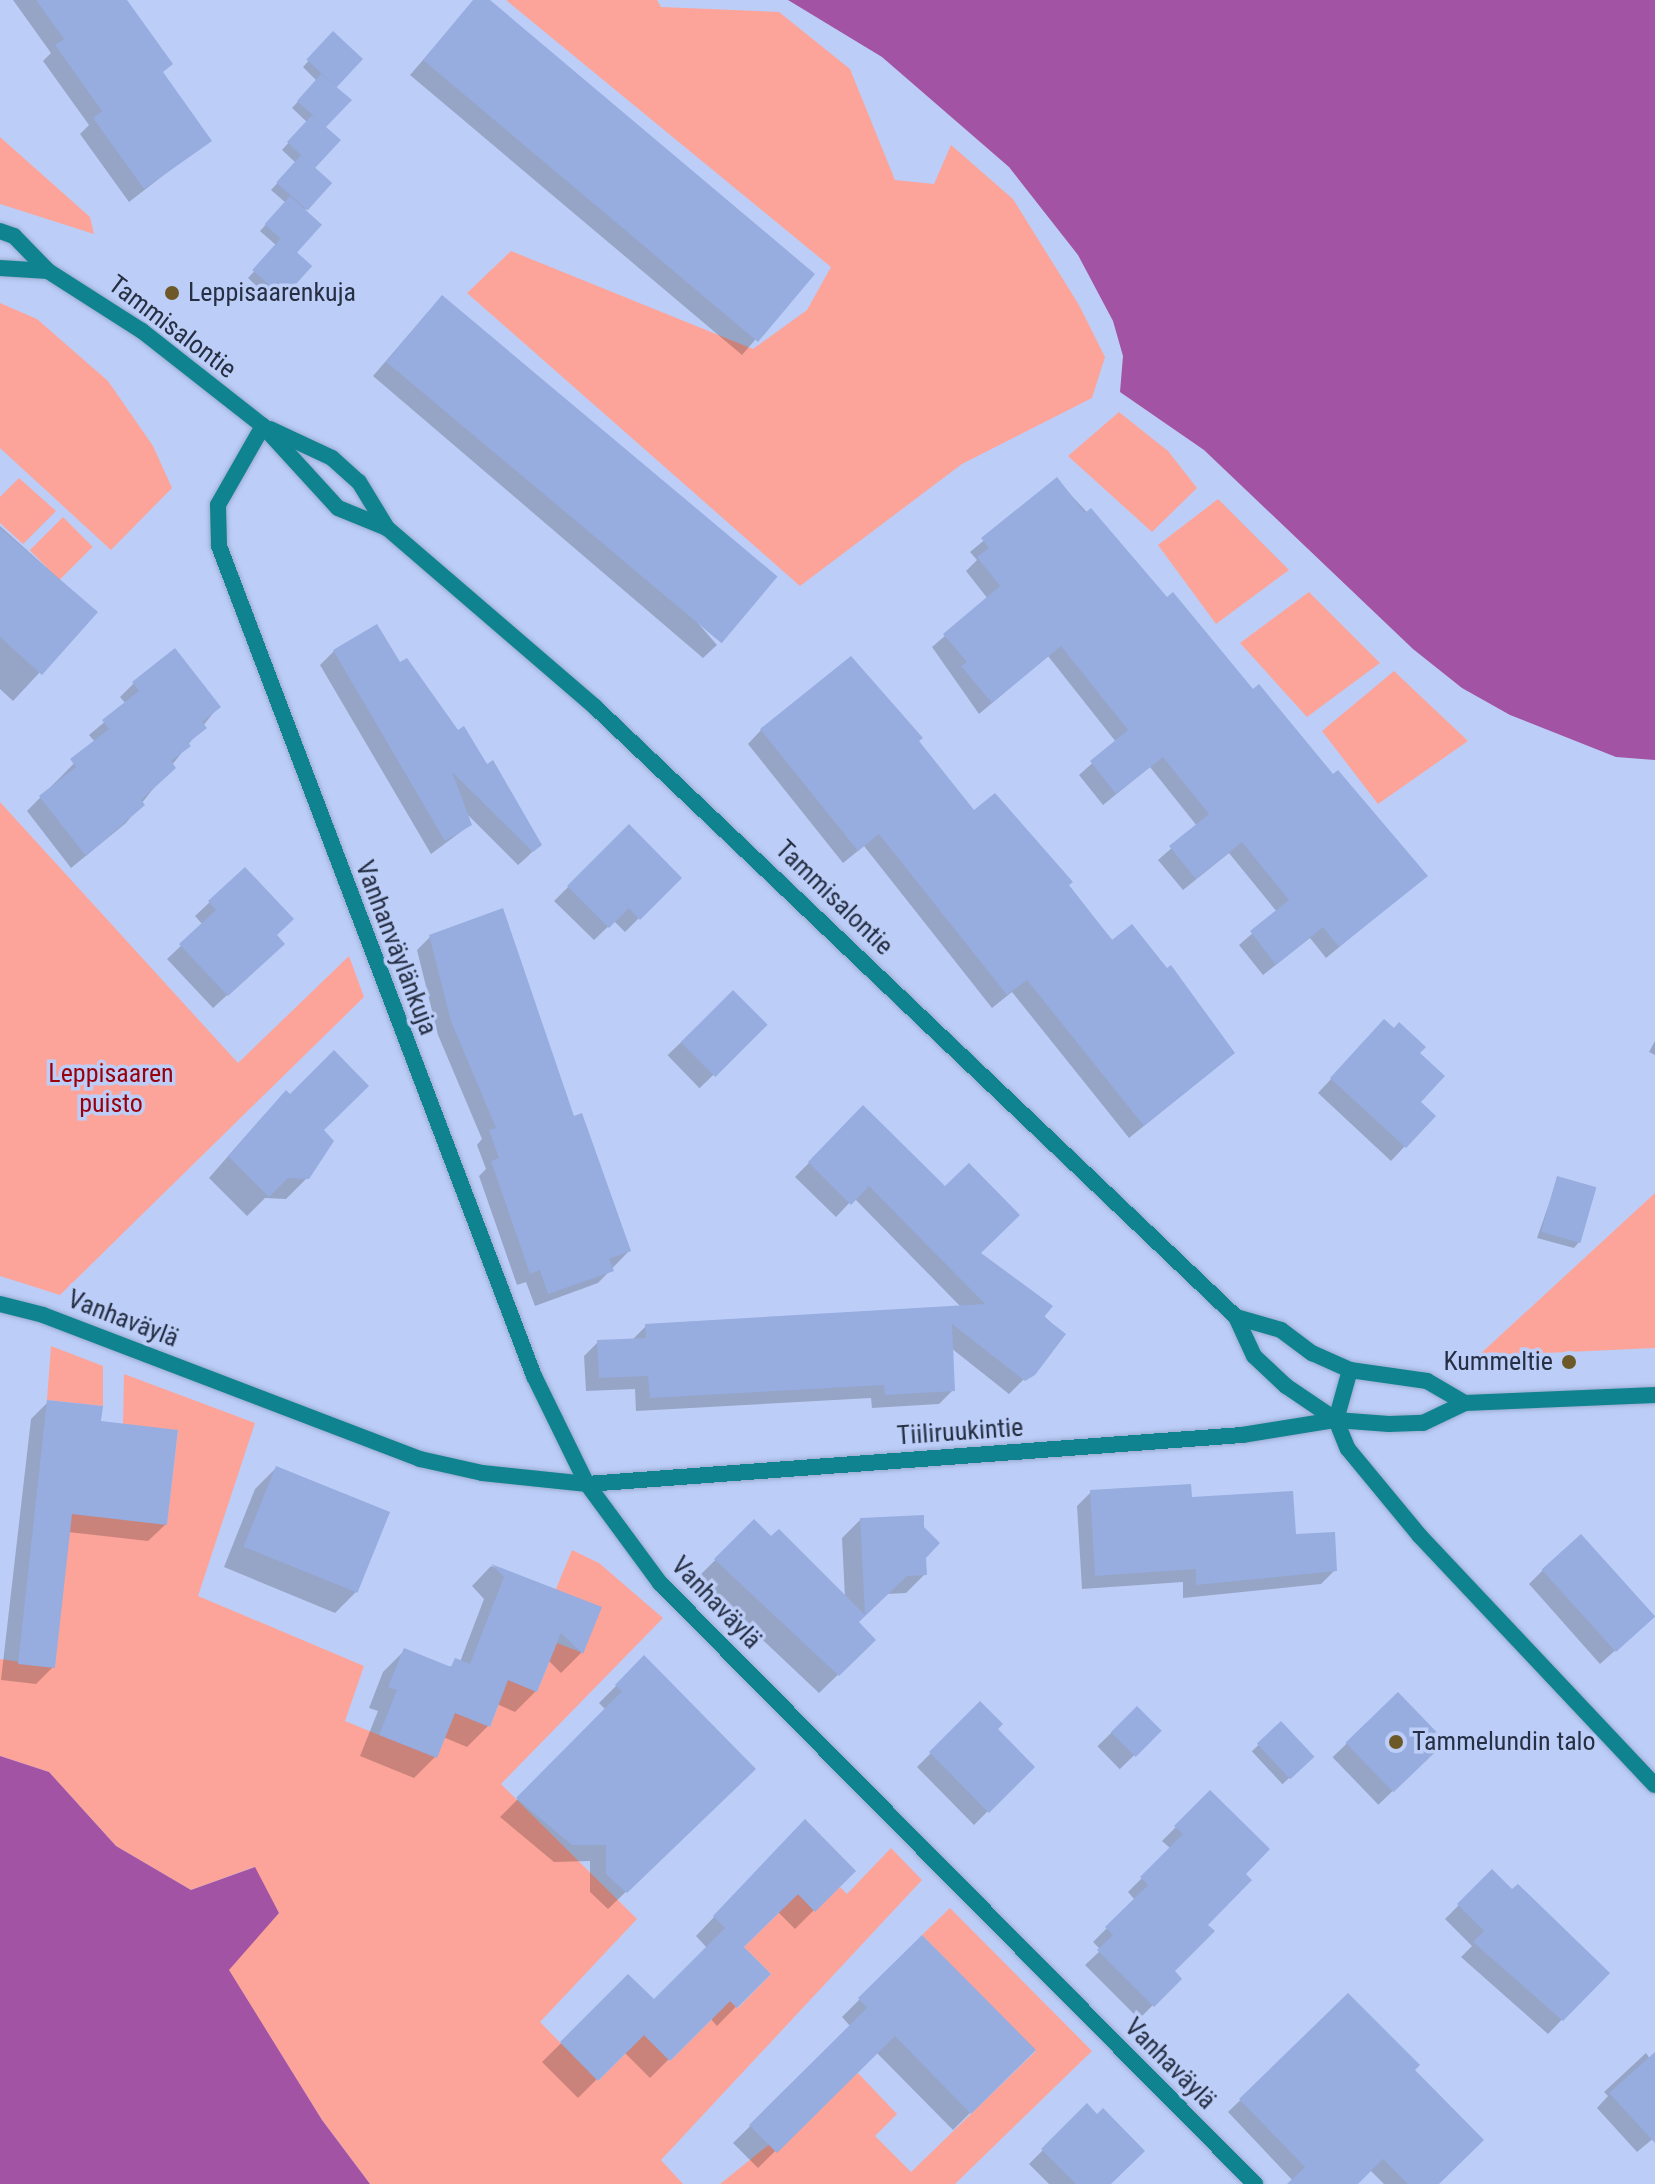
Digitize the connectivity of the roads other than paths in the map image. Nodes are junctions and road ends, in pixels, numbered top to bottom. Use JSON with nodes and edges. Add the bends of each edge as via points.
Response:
{"nodes":[{"id":1,"x":0,"y":231,"type":"edge"},
{"id":2,"x":0,"y":268,"type":"edge"},
{"id":3,"x":48,"y":271,"type":"junction"},
{"id":4,"x":263,"y":426,"type":"junction"},
{"id":5,"x":387,"y":528,"type":"junction"},
{"id":6,"x":0,"y":1304,"type":"edge"},
{"id":7,"x":1236,"y":1317,"type":"junction"},
{"id":8,"x":1350,"y":1370,"type":"junction"},
{"id":9,"x":1655,"y":1395,"type":"edge"},
{"id":10,"x":1465,"y":1403,"type":"junction"},
{"id":11,"x":1336,"y":1420,"type":"junction"},
{"id":12,"x":587,"y":1484,"type":"junction"},
{"id":13,"x":1655,"y":1785,"type":"edge"},
{"id":14,"x":1255,"y":2184,"type":"edge"}],
"edges":[{"from":1,"to":3,"type":"street","name":"Tammisalontie","via":[[14,236]]},
{"from":2,"to":3,"type":"street","name":"Tammisalontie"},
{"from":3,"to":4,"type":"street","name":"Tammisalontie","via":[[142,331]]},
{"from":4,"to":5,"type":"street","name":"Tammisalontie","via":[[338,508]]},
{"from":4,"to":5,"type":"street","name":"Tammisalontie","via":[[332,458],[359,482]]},
{"from":4,"to":12,"type":"street","name":"Vanhanväylänkuja","via":[[218,505],[219,546],[534,1376]]},
{"from":5,"to":7,"type":"street","name":"Tammisalontie","via":[[665,770]]},
{"from":6,"to":12,"type":"street","name":"Vanhaväylä","via":[[43,1315],[420,1459],[482,1473]]},
{"from":7,"to":8,"type":"street","name":"Tammisalontie","via":[[1281,1330],[1312,1353]]},
{"from":7,"to":11,"type":"street","name":"Tammisalontie","via":[[1254,1356]]},
{"from":8,"to":10,"type":"street","name":"Tammisalontie","via":[[1427,1381]]},
{"from":8,"to":11,"type":"street"},
{"from":9,"to":10,"type":"street"},
{"from":10,"to":11,"type":"street","via":[[1423,1423]]},
{"from":11,"to":12,"type":"street","name":"Tiiliruukintie","via":[[1242,1435]]},
{"from":11,"to":13,"type":"street","via":[[1348,1449],[1420,1536]]},
{"from":12,"to":14,"type":"street","name":"Vanhaväylä","via":[[660,1583]]}]}
